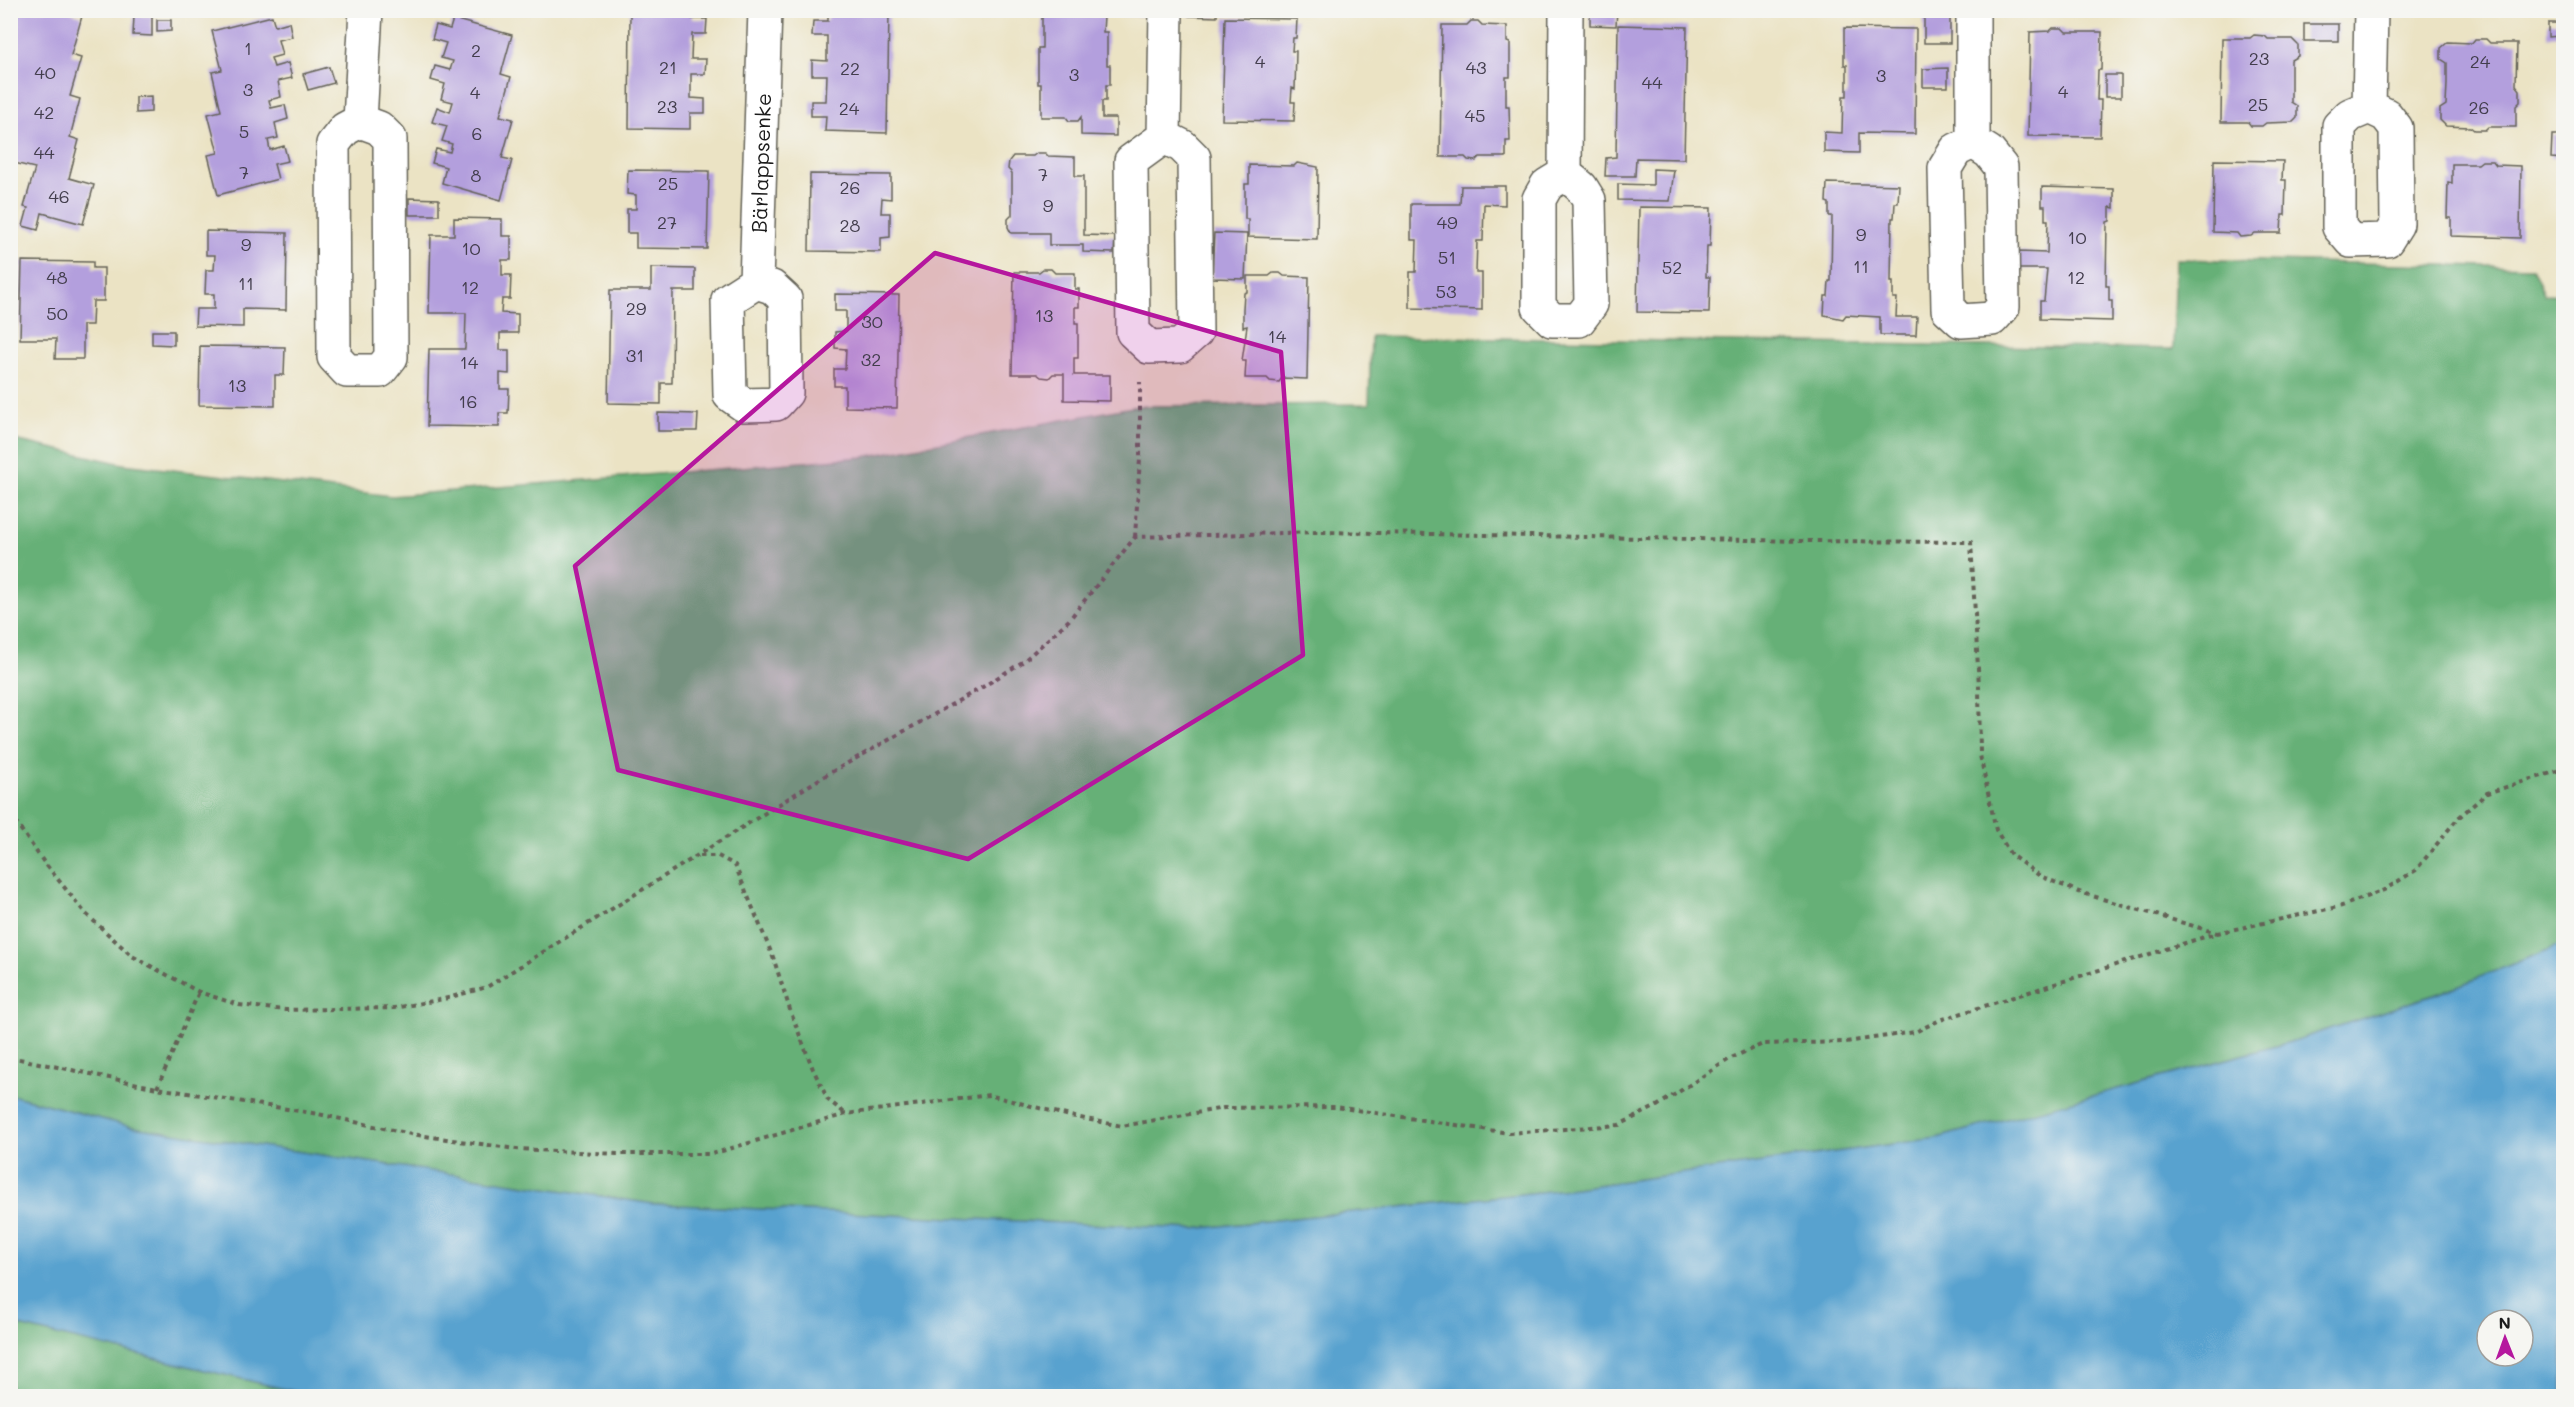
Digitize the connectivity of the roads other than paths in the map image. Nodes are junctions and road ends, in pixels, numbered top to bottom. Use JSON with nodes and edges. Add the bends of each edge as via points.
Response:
{"nodes":[{"id":1,"x":366,"y":10,"type":"edge"},
{"id":2,"x":765,"y":10,"type":"edge"},
{"id":3,"x":1166,"y":10,"type":"edge"},
{"id":4,"x":1566,"y":10,"type":"edge"},
{"id":5,"x":1973,"y":10,"type":"edge"},
{"id":6,"x":2371,"y":10,"type":"edge"},
{"id":7,"x":2368,"y":107,"type":"dead end"},
{"id":8,"x":360,"y":121,"type":"junction"},
{"id":9,"x":1164,"y":137,"type":"junction"},
{"id":10,"x":1973,"y":142,"type":"junction"},
{"id":11,"x":1565,"y":174,"type":"junction"},
{"id":12,"x":756,"y":282,"type":"junction"}],
"edges":[{"from":1,"to":8,"type":"street"},
{"from":2,"to":12,"type":"street","name":"Bärlappsenke"},
{"from":3,"to":9,"type":"street"},
{"from":4,"to":11,"type":"street"},
{"from":5,"to":10,"type":"street"},
{"from":6,"to":7,"type":"street"},
{"from":8,"to":8,"type":"street","via":[[379,128],[390,139],[391,357],[380,371],[347,372],[334,357],[333,144],[345,129]]},
{"from":9,"to":9,"type":"street","via":[[1131,161],[1133,332],[1149,348],[1180,346],[1196,332],[1194,158]]},
{"from":10,"to":10,"type":"street","via":[[1989,152],[2001,167],[2003,307],[1992,320],[1961,321],[1948,309],[1945,168],[1956,150]]},
{"from":11,"to":11,"type":"street","via":[[1589,200],[1591,304],[1580,320],[1552,320],[1539,307],[1539,199],[1547,185]]},
{"from":12,"to":12,"type":"street","via":[[772,287],[785,299],[786,393],[776,404],[744,405],[730,395],[728,300]]}]}
